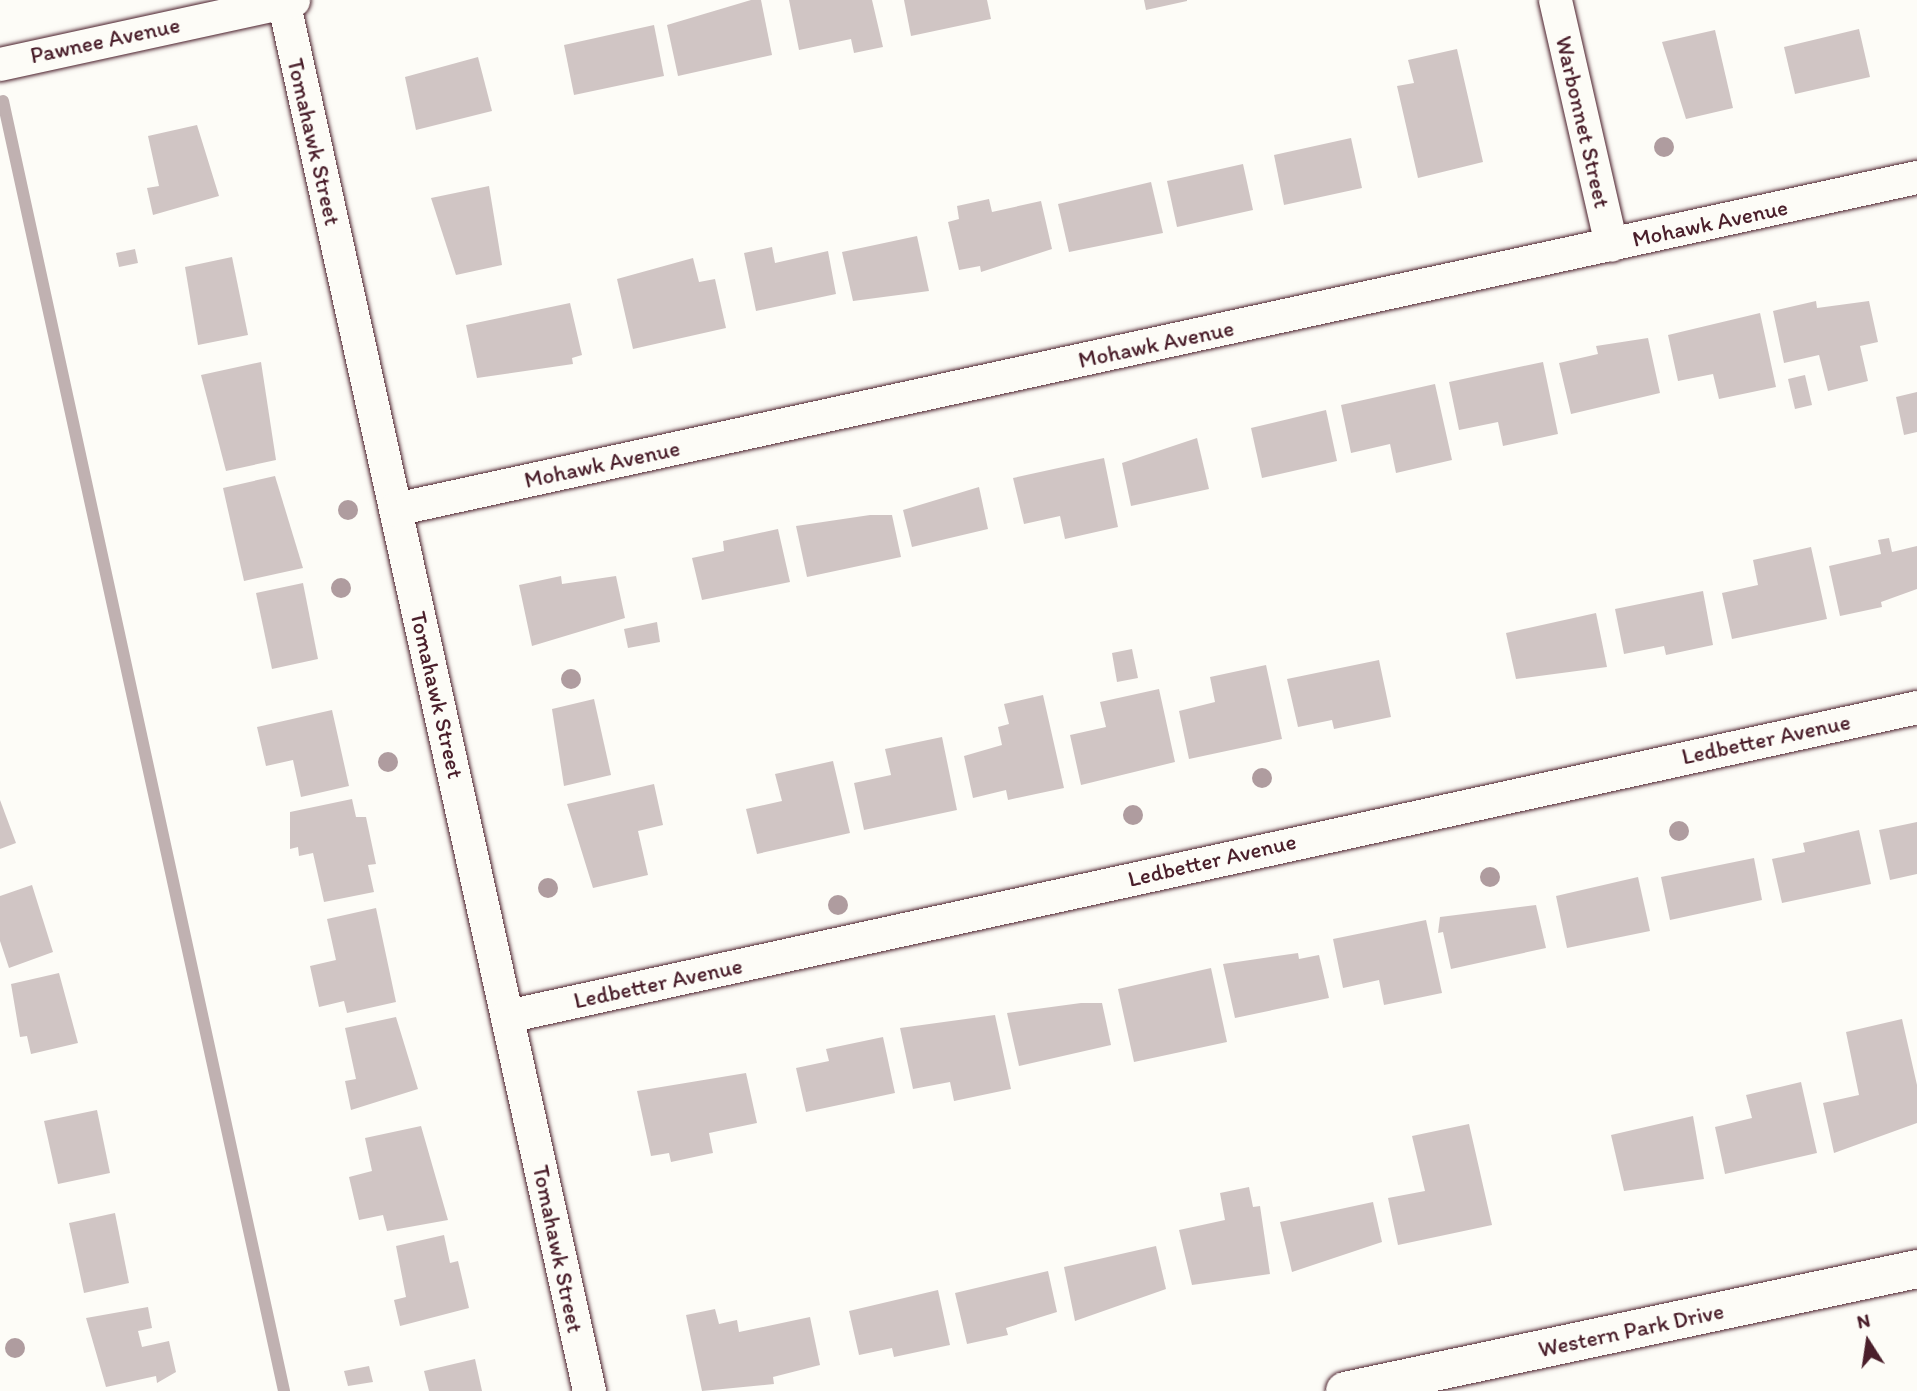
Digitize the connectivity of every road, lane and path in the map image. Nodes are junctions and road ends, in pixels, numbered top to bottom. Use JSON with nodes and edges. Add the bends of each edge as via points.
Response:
{"nodes":[{"id":1,"x":1555,"y":0,"type":"edge"},
{"id":2,"x":286,"y":1,"type":"edge"},
{"id":3,"x":0,"y":64,"type":"edge"},
{"id":4,"x":1917,"y":177,"type":"edge"},
{"id":5,"x":1611,"y":245,"type":"junction"},
{"id":6,"x":396,"y":509,"type":"junction"},
{"id":7,"x":1917,"y":707,"type":"edge"},
{"id":8,"x":507,"y":1016,"type":"junction"},
{"id":9,"x":1917,"y":1269,"type":"edge"},
{"id":10,"x":589,"y":1391,"type":"edge"},
{"id":11,"x":1345,"y":1391,"type":"edge"}],
"edges":[{"from":1,"to":5,"type":"street","name":"Warbonnet Street"},
{"from":2,"to":3,"type":"street","name":"Pawnee Avenue"},
{"from":2,"to":6,"type":"street","name":"Tomahawk Street"},
{"from":4,"to":5,"type":"street","name":"Mohawk Avenue"},
{"from":5,"to":6,"type":"street","name":"Mohawk Avenue"},
{"from":6,"to":8,"type":"street","name":"Tomahawk Street"},
{"from":7,"to":8,"type":"street","name":"Ledbetter Avenue"},
{"from":8,"to":10,"type":"street","name":"Tomahawk Street"},
{"from":9,"to":11,"type":"street","name":"Western Park Drive"}]}
